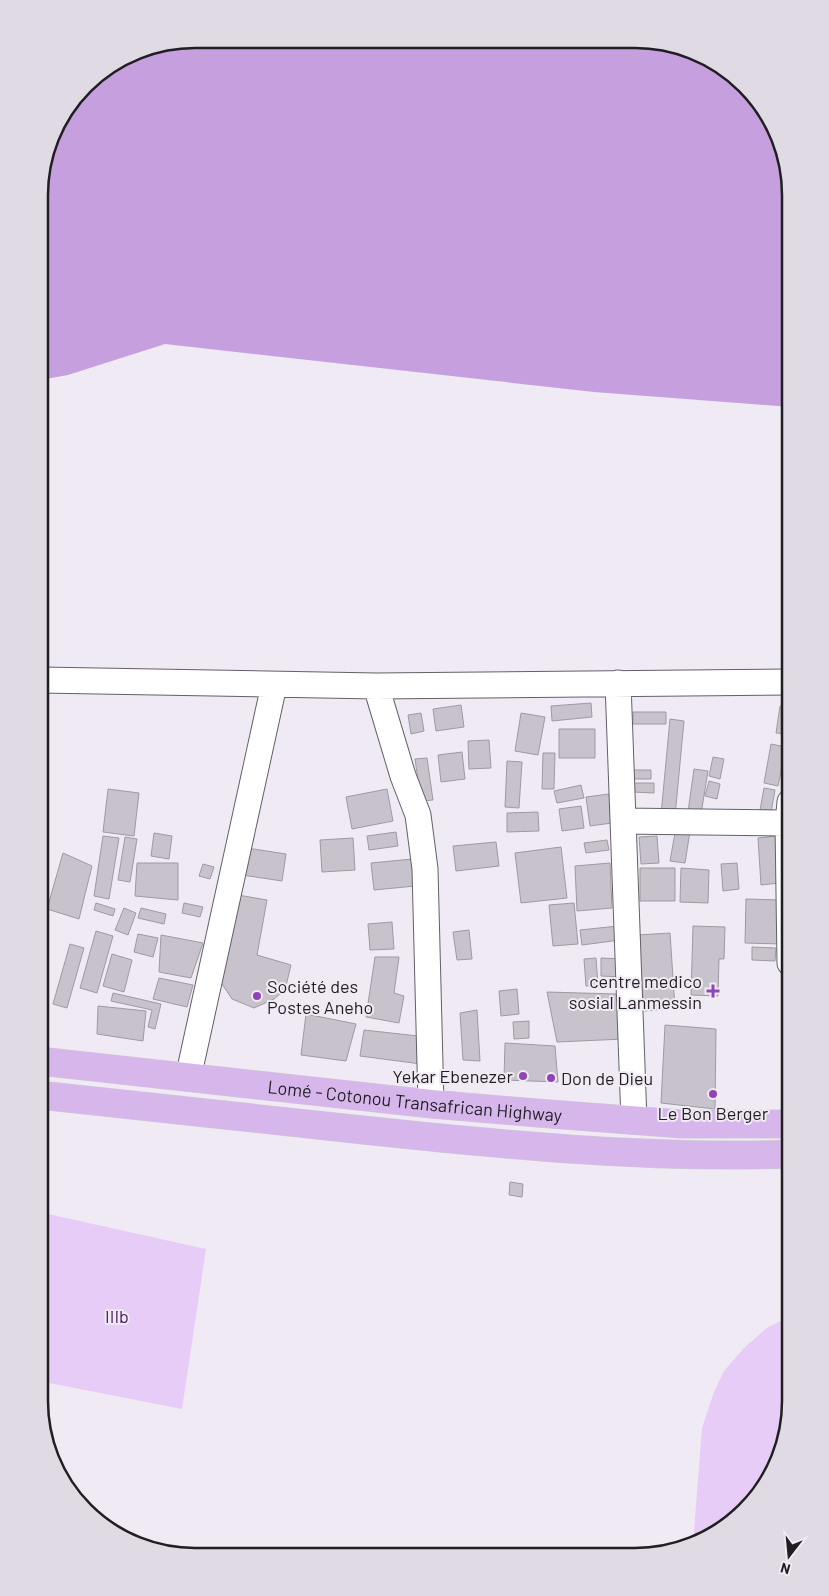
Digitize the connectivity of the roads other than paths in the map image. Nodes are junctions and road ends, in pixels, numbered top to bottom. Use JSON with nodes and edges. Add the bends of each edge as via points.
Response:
{"nodes":[{"id":1,"x":47,"y":680,"type":"edge"},
{"id":2,"x":782,"y":682,"type":"edge"},
{"id":3,"x":618,"y":683,"type":"junction"},
{"id":4,"x":274,"y":685,"type":"junction"},
{"id":5,"x":376,"y":686,"type":"junction"},
{"id":6,"x":781,"y":813,"type":"edge"},
{"id":7,"x":623,"y":821,"type":"junction"},
{"id":8,"x":47,"y":1062,"type":"edge"},
{"id":9,"x":188,"y":1078,"type":"junction"},
{"id":10,"x":47,"y":1096,"type":"edge"},
{"id":11,"x":431,"y":1104,"type":"junction"},
{"id":12,"x":634,"y":1121,"type":"junction"},
{"id":13,"x":781,"y":1124,"type":"edge"},
{"id":14,"x":781,"y":1154,"type":"edge"}],
"edges":[{"from":1,"to":4,"type":"street"},
{"from":2,"to":3,"type":"street"},
{"from":3,"to":5,"type":"street"},
{"from":3,"to":7,"type":"street"},
{"from":4,"to":5,"type":"street"},
{"from":4,"to":9,"type":"street"},
{"from":5,"to":11,"type":"street","via":[[418,815],[424,860]]},
{"from":6,"to":7,"type":"street"},
{"from":7,"to":12,"type":"street"},
{"from":8,"to":9,"type":"highway","name":"Lomé - Cotonou Transafrican Highway"},
{"from":9,"to":11,"type":"highway","name":"Lomé - Cotonou Transafrican Highway"},
{"from":10,"to":14,"type":"highway","name":"Lomé - Cotonou Transafrican Highway","via":[[565,1150]]},
{"from":11,"to":12,"type":"highway","name":"Lomé - Cotonou Transafrican Highway"},
{"from":12,"to":13,"type":"highway","name":"Lomé - Cotonou Transafrican Highway"}]}
